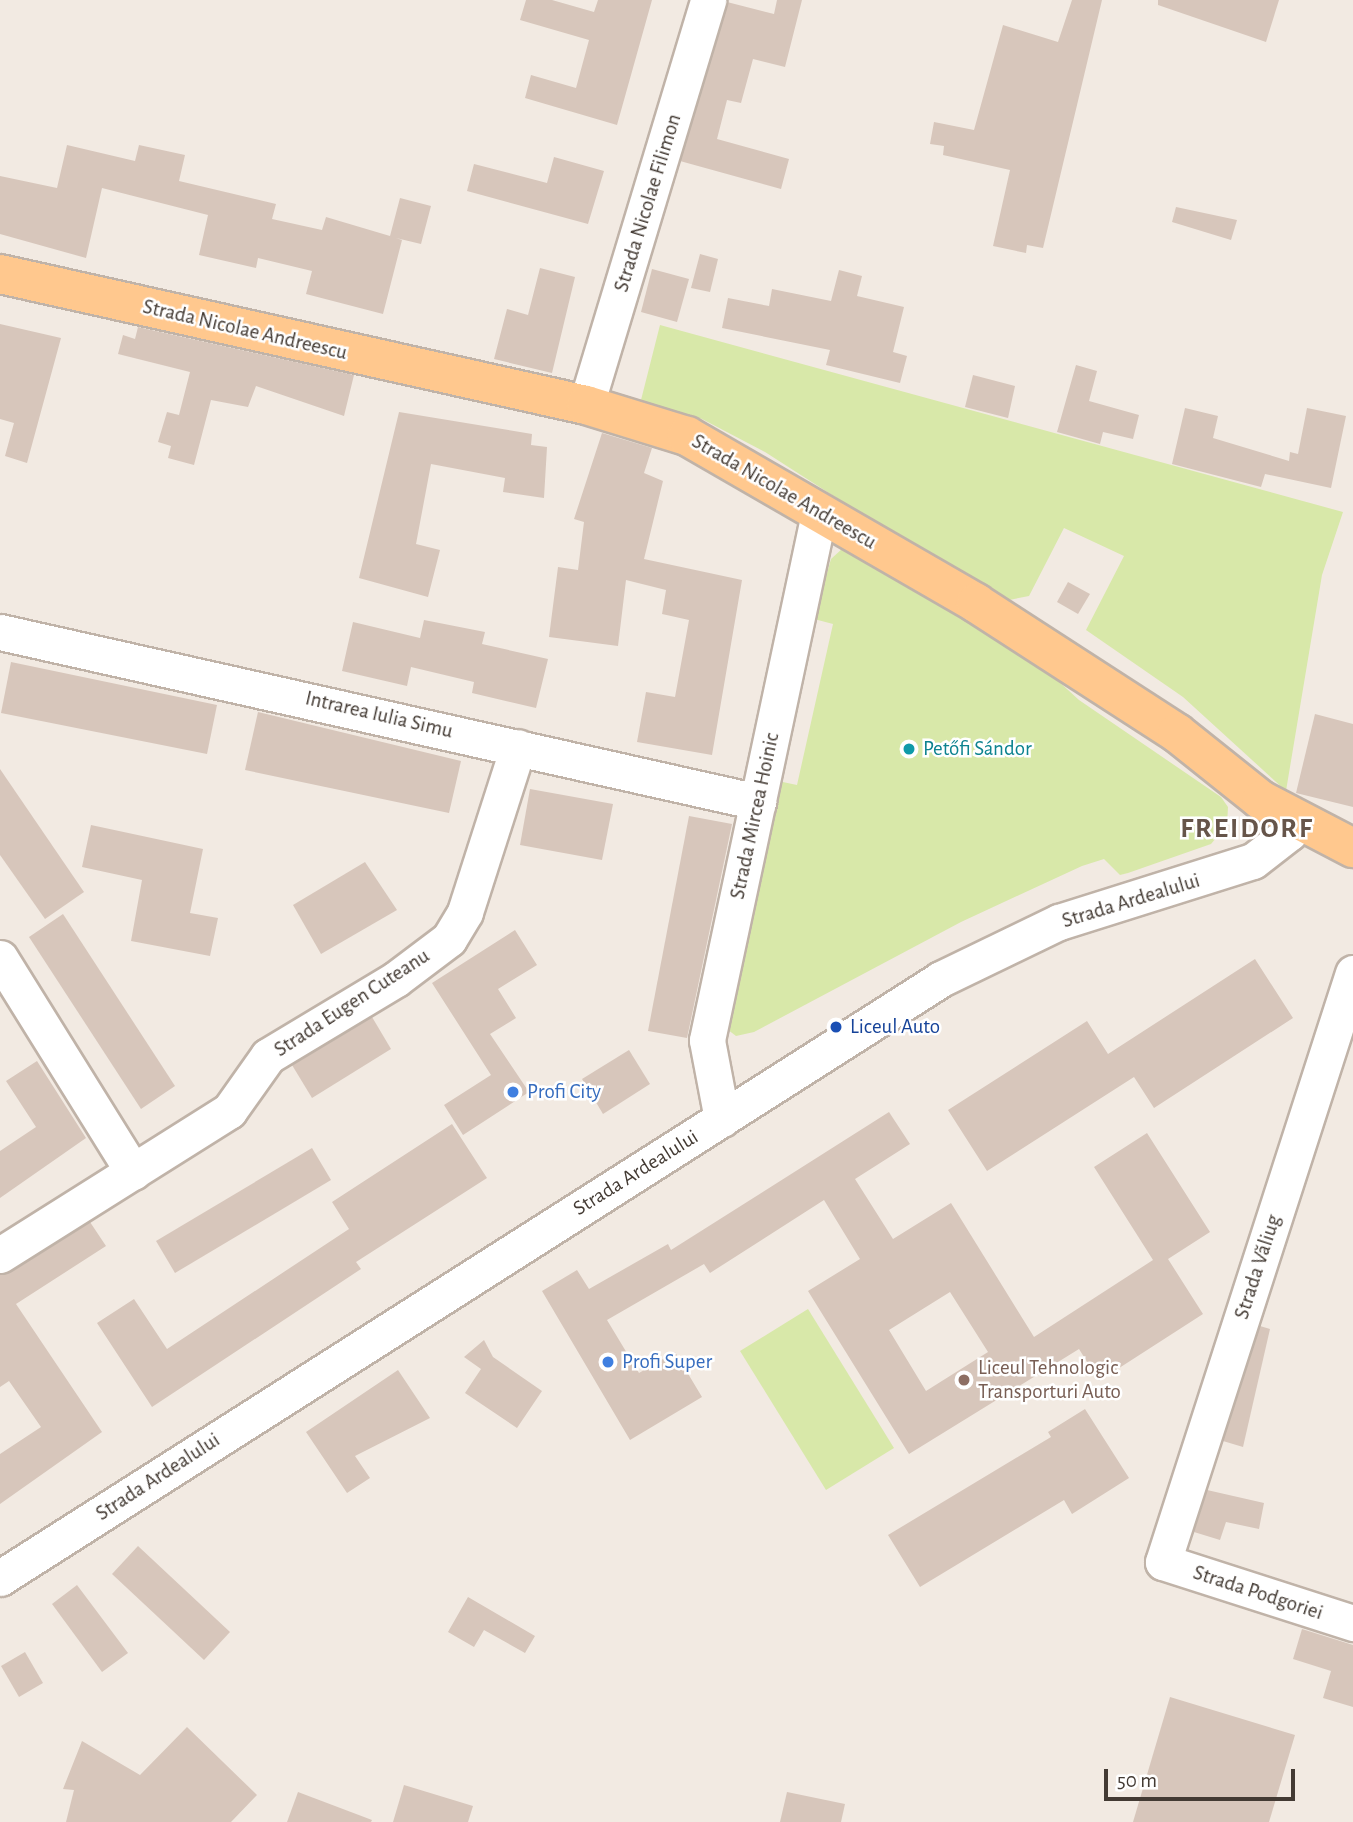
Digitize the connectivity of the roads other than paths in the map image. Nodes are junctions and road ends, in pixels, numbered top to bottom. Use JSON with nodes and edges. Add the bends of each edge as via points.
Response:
{"nodes":[{"id":1,"x":708,"y":0,"type":"edge"},
{"id":2,"x":0,"y":274,"type":"edge"},
{"id":3,"x":586,"y":405,"type":"junction"},
{"id":4,"x":819,"y":513,"type":"junction"},
{"id":5,"x":0,"y":632,"type":"edge"},
{"id":6,"x":518,"y":747,"type":"junction"},
{"id":7,"x":758,"y":802,"type":"junction"},
{"id":8,"x":1295,"y":821,"type":"junction"},
{"id":9,"x":1353,"y":848,"type":"edge"},
{"id":10,"x":0,"y":958,"type":"edge"},
{"id":11,"x":1353,"y":973,"type":"edge"},
{"id":12,"x":722,"y":1119,"type":"junction"},
{"id":13,"x":133,"y":1172,"type":"junction"},
{"id":14,"x":0,"y":1255,"type":"edge"},
{"id":15,"x":1163,"y":1562,"type":"joint"},
{"id":16,"x":0,"y":1578,"type":"edge"},
{"id":17,"x":1353,"y":1623,"type":"edge"}],
"edges":[{"from":1,"to":3,"type":"street","name":"Strada Nicolae Filimon"},
{"from":2,"to":3,"type":"main road","name":"Strada Nicolae Andreescu"},
{"from":3,"to":4,"type":"main road","name":"Strada Nicolae Andreescu","via":[[707,445]]},
{"from":4,"to":7,"type":"street","name":"Strada Mircea Hoinic"},
{"from":4,"to":8,"type":"main road","name":"Strada Nicolae Andreescu","via":[[976,603],[1130,701]]},
{"from":5,"to":6,"type":"street","name":"Intrarea Iulia Simu"},
{"from":6,"to":7,"type":"street","name":"Intrarea Iulia Simu"},
{"from":6,"to":13,"type":"street","name":"Strada Eugen Cuteanu","via":[[465,912],[449,939],[396,979],[268,1056],[229,1111]]},
{"from":7,"to":12,"type":"street","name":"Strada Mircea Hoinic","via":[[707,1040]]},
{"from":8,"to":9,"type":"main road","name":"Strada Nicolae Andreescu"},
{"from":8,"to":12,"type":"street","name":"Strada Ardealului","via":[[1289,833],[1253,861],[1059,922],[994,951]]},
{"from":10,"to":13,"type":"street"},
{"from":11,"to":15,"type":"street","name":"Strada Văliug"},
{"from":12,"to":16,"type":"street","name":"Strada Ardealului"},
{"from":13,"to":14,"type":"street","name":"Strada Eugen Cuteanu"},
{"from":15,"to":17,"type":"street","name":"Strada Podgoriei"}]}
